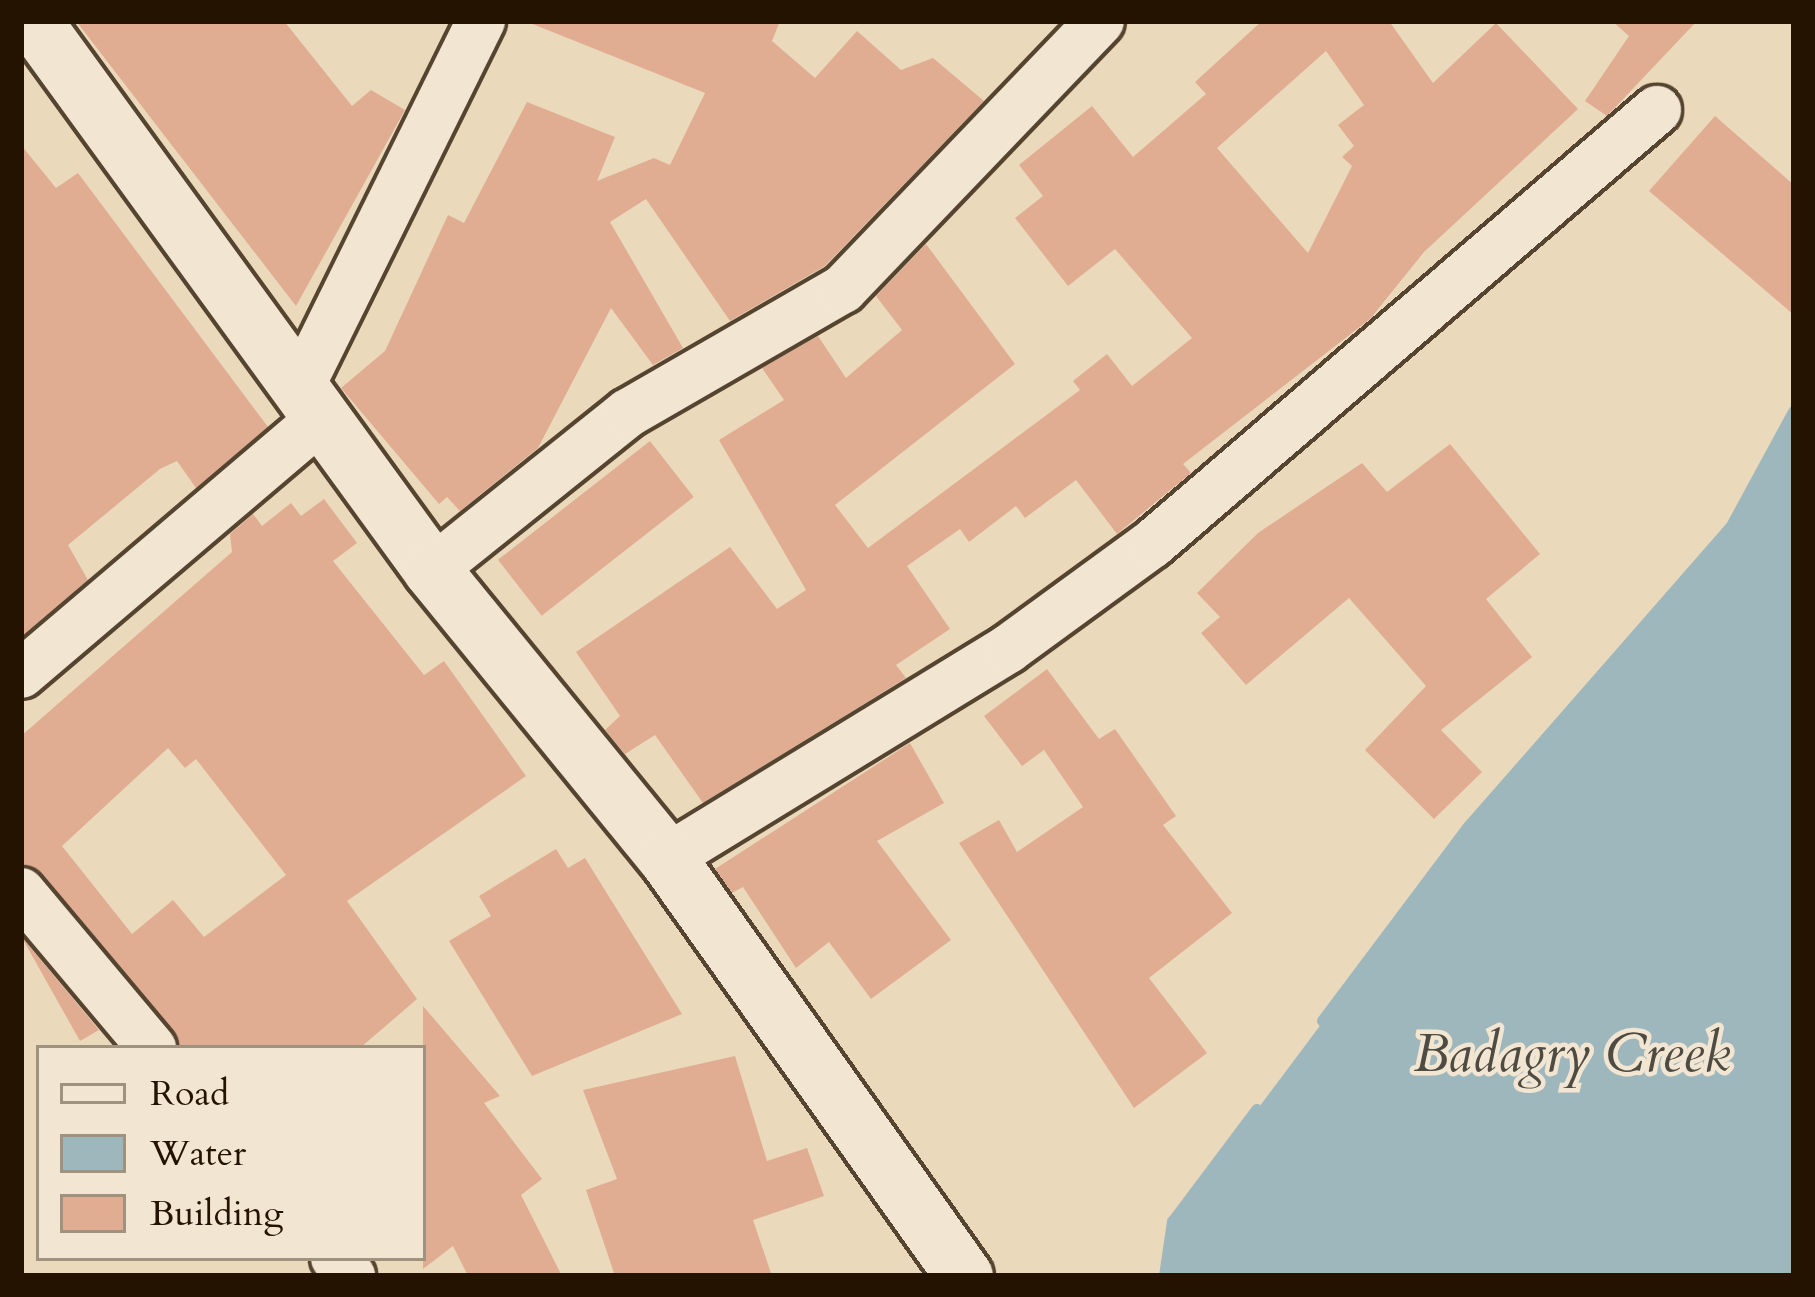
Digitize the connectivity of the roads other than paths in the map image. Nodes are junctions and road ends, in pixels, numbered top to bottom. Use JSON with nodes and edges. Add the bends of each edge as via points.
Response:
{"nodes":[{"id":1,"x":33,"y":21,"type":"edge"},
{"id":2,"x":481,"y":21,"type":"edge"},
{"id":3,"x":1100,"y":21,"type":"edge"},
{"id":4,"x":1657,"y":110,"type":"dead end"},
{"id":5,"x":310,"y":404,"type":"junction"},
{"id":6,"x":432,"y":570,"type":"junction"},
{"id":7,"x":21,"y":674,"type":"edge"},
{"id":8,"x":667,"y":857,"type":"junction"},
{"id":9,"x":21,"y":892,"type":"edge"},
{"id":10,"x":149,"y":1045,"type":"edge"},
{"id":11,"x":964,"y":1276,"type":"edge"}],
"edges":[{"from":1,"to":5,"type":"street"},
{"from":2,"to":5,"type":"street"},
{"from":3,"to":6,"type":"street","via":[[844,289],[628,413]]},
{"from":4,"to":8,"type":"street","via":[[1152,544],[1008,649]]},
{"from":5,"to":6,"type":"street"},
{"from":5,"to":7,"type":"street"},
{"from":6,"to":8,"type":"street"},
{"from":8,"to":11,"type":"street"},
{"from":9,"to":10,"type":"street"}]}
